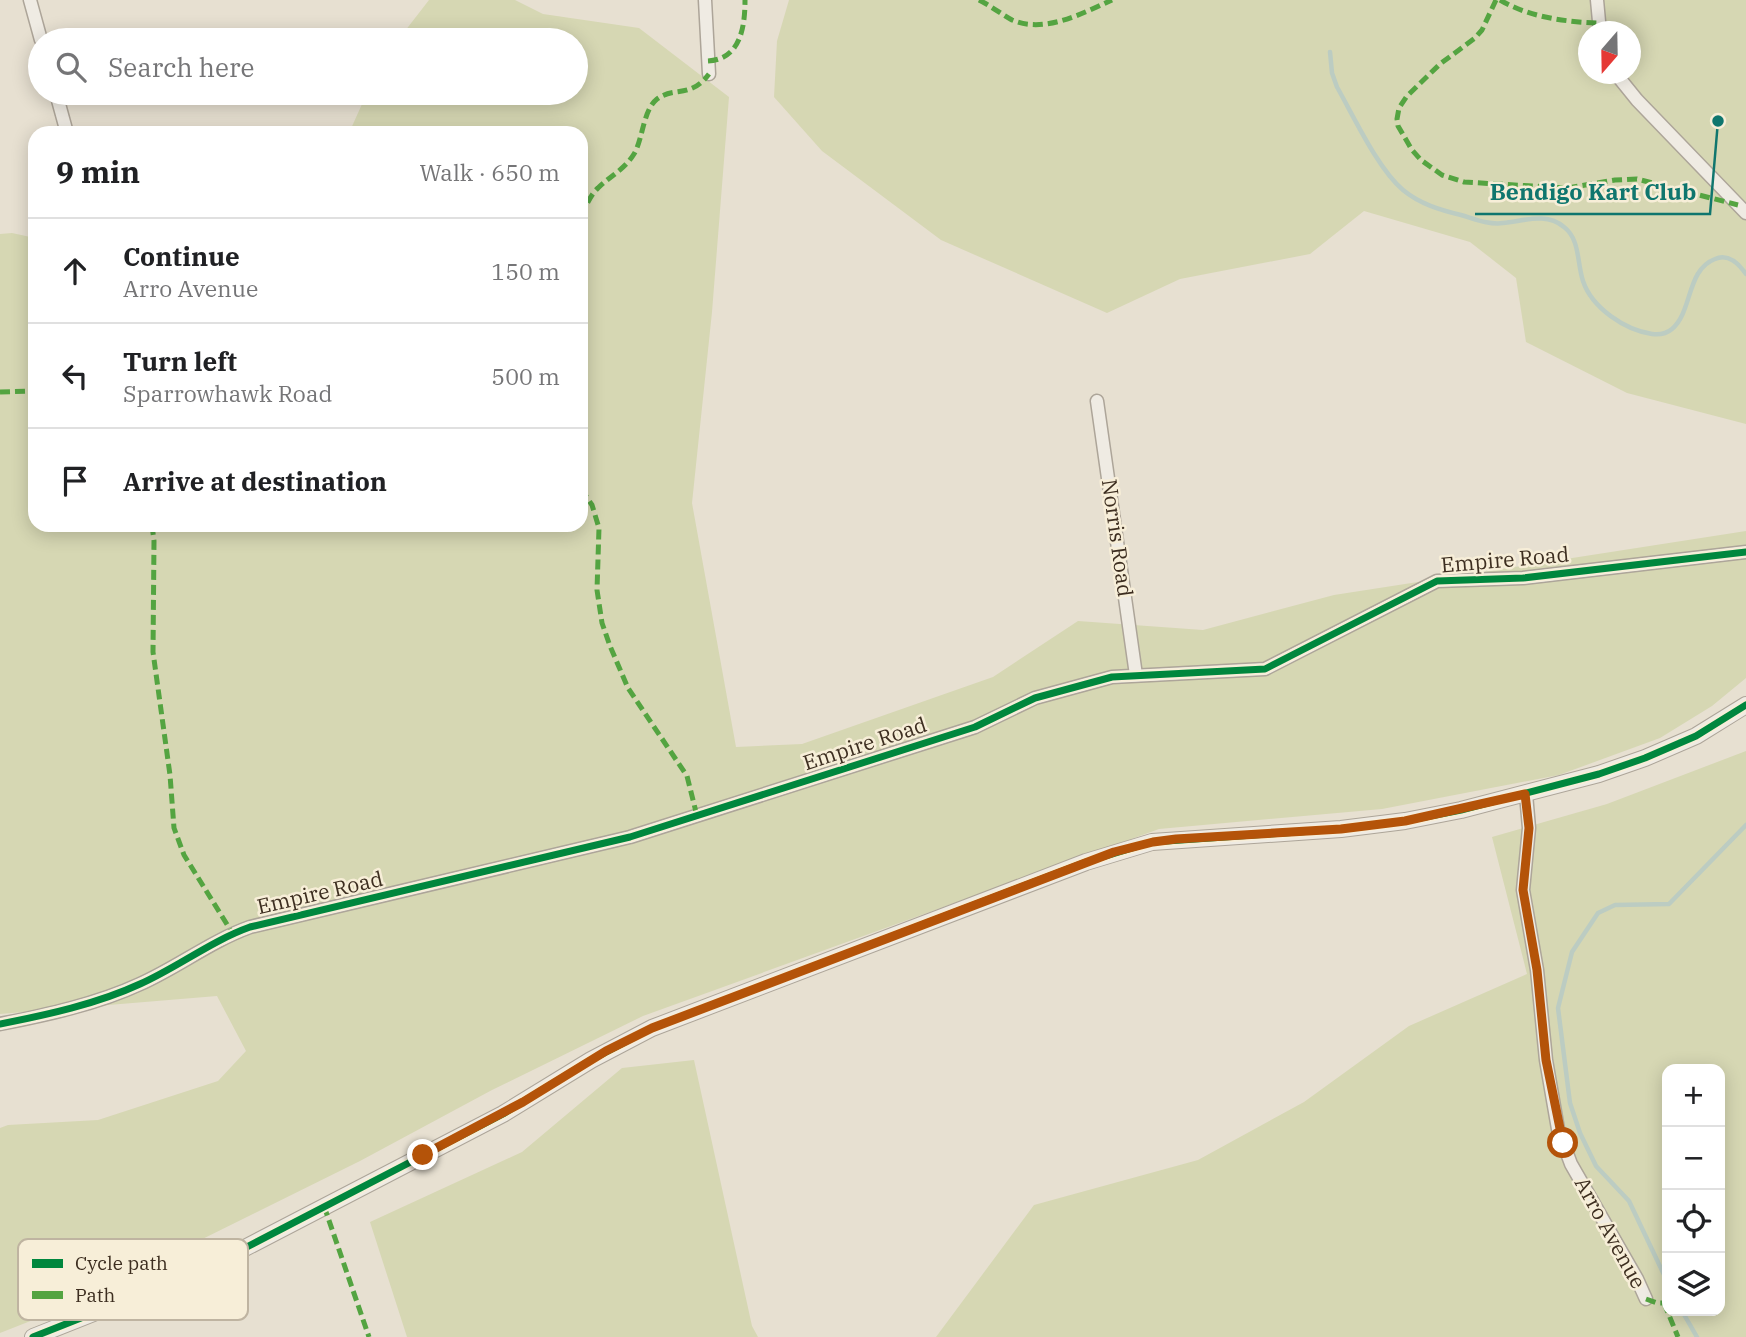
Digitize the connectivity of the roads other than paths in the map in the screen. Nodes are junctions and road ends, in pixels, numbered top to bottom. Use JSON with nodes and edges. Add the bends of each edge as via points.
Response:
{"nodes":[{"id":1,"x":30,"y":0,"type":"edge"},
{"id":2,"x":705,"y":0,"type":"edge"},
{"id":3,"x":1597,"y":0,"type":"edge"},
{"id":4,"x":1599,"y":21,"type":"edge"},
{"id":5,"x":38,"y":28,"type":"edge"},
{"id":6,"x":709,"y":74,"type":"dead end"},
{"id":7,"x":1624,"y":84,"type":"edge"},
{"id":8,"x":59,"y":105,"type":"edge"},
{"id":9,"x":65,"y":126,"type":"edge"},
{"id":10,"x":1746,"y":213,"type":"edge"},
{"id":11,"x":1097,"y":401,"type":"dead end"},
{"id":12,"x":1746,"y":552,"type":"edge"},
{"id":13,"x":1136,"y":676,"type":"junction"},
{"id":14,"x":1746,"y":705,"type":"edge"},
{"id":15,"x":1525,"y":794,"type":"junction"},
{"id":16,"x":0,"y":1024,"type":"edge"},
{"id":17,"x":248,"y":1246,"type":"edge"},
{"id":18,"x":1646,"y":1299,"type":"dead end"},
{"id":19,"x":76,"y":1320,"type":"edge"},
{"id":20,"x":33,"y":1337,"type":"edge"}],
"edges":[{"from":1,"to":5,"type":"street"},
{"from":2,"to":6,"type":"street"},
{"from":3,"to":4,"type":"street"},
{"from":7,"to":10,"type":"street"},
{"from":8,"to":9,"type":"street"},
{"from":11,"to":13,"type":"street","name":"Norris Road"},
{"from":12,"to":13,"type":"street","name":"Empire Road","via":[[1523,578],[1437,581],[1265,669]]},
{"from":13,"to":16,"type":"street","name":"Empire Road","via":[[1112,677],[1035,698],[975,727],[630,837],[250,927],[127,990]]},
{"from":14,"to":15,"type":"street","via":[[1670,748]]},
{"from":15,"to":17,"type":"street","via":[[1391,823],[1153,842],[1086,862],[652,1028],[503,1114]]},
{"from":15,"to":18,"type":"street","name":"Arro Avenue","via":[[1529,828],[1523,890],[1559,1129],[1576,1174]]},
{"from":19,"to":20,"type":"street"}]}
